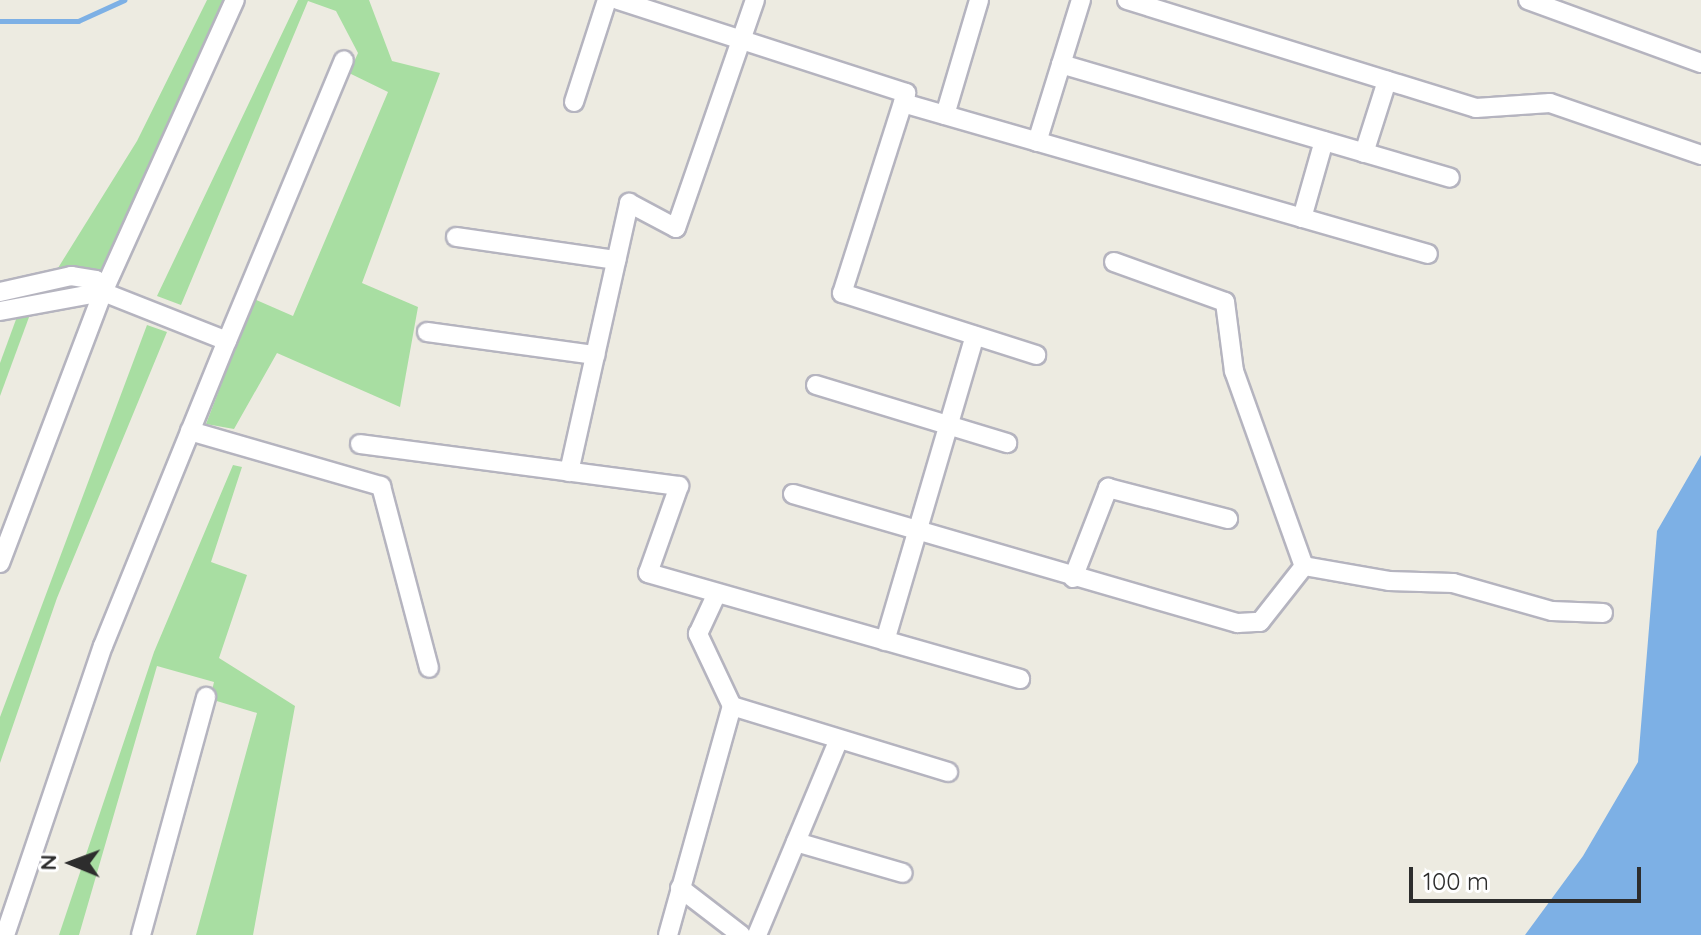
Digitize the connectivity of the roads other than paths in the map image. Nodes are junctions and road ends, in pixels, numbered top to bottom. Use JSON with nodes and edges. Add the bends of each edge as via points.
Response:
{"nodes":[{"id":1,"x":235,"y":0,"type":"edge"},
{"id":2,"x":607,"y":0,"type":"edge"},
{"id":3,"x":618,"y":0,"type":"edge"},
{"id":4,"x":755,"y":0,"type":"edge"},
{"id":5,"x":979,"y":0,"type":"edge"},
{"id":6,"x":1081,"y":0,"type":"edge"},
{"id":7,"x":1127,"y":0,"type":"edge"},
{"id":8,"x":1528,"y":0,"type":"edge"},
{"id":9,"x":741,"y":40,"type":"junction"},
{"id":10,"x":344,"y":60,"type":"dead end"},
{"id":11,"x":1701,"y":63,"type":"edge"},
{"id":12,"x":1061,"y":64,"type":"junction"},
{"id":13,"x":1387,"y":81,"type":"junction"},
{"id":14,"x":574,"y":102,"type":"dead end"},
{"id":15,"x":903,"y":103,"type":"junction"},
{"id":16,"x":945,"y":115,"type":"junction"},
{"id":17,"x":1324,"y":141,"type":"junction"},
{"id":18,"x":1037,"y":142,"type":"junction"},
{"id":19,"x":1364,"y":153,"type":"junction"},
{"id":20,"x":1701,"y":155,"type":"edge"},
{"id":21,"x":1450,"y":178,"type":"dead end"},
{"id":22,"x":1302,"y":218,"type":"junction"},
{"id":23,"x":456,"y":237,"type":"dead end"},
{"id":24,"x":1428,"y":254,"type":"dead end"},
{"id":25,"x":616,"y":260,"type":"junction"},
{"id":26,"x":1114,"y":262,"type":"dead end"},
{"id":27,"x":0,"y":292,"type":"edge"},
{"id":28,"x":103,"y":292,"type":"junction"},
{"id":29,"x":0,"y":311,"type":"edge"},
{"id":30,"x":427,"y":332,"type":"dead end"},
{"id":31,"x":975,"y":336,"type":"junction"},
{"id":32,"x":227,"y":341,"type":"junction"},
{"id":33,"x":595,"y":355,"type":"junction"},
{"id":34,"x":1036,"y":355,"type":"dead end"},
{"id":35,"x":816,"y":385,"type":"dead end"},
{"id":36,"x":948,"y":425,"type":"junction"},
{"id":37,"x":190,"y":431,"type":"junction"},
{"id":38,"x":1007,"y":443,"type":"dead end"},
{"id":39,"x":360,"y":444,"type":"dead end"},
{"id":40,"x":569,"y":472,"type":"junction"},
{"id":41,"x":793,"y":494,"type":"dead end"},
{"id":42,"x":1228,"y":519,"type":"dead end"},
{"id":43,"x":917,"y":531,"type":"junction"},
{"id":44,"x":0,"y":563,"type":"edge"},
{"id":45,"x":1304,"y":566,"type":"junction"},
{"id":46,"x":1073,"y":578,"type":"junction"},
{"id":47,"x":717,"y":593,"type":"junction"},
{"id":48,"x":1603,"y":613,"type":"dead end"},
{"id":49,"x":885,"y":641,"type":"junction"},
{"id":50,"x":429,"y":668,"type":"dead end"},
{"id":51,"x":1020,"y":679,"type":"dead end"},
{"id":52,"x":206,"y":697,"type":"dead end"},
{"id":53,"x":732,"y":706,"type":"junction"},
{"id":54,"x":838,"y":741,"type":"junction"},
{"id":55,"x":948,"y":772,"type":"dead end"},
{"id":56,"x":796,"y":842,"type":"junction"},
{"id":57,"x":903,"y":873,"type":"dead end"},
{"id":58,"x":680,"y":888,"type":"junction"},
{"id":59,"x":5,"y":935,"type":"edge"},
{"id":60,"x":141,"y":935,"type":"edge"},
{"id":61,"x":668,"y":935,"type":"edge"},
{"id":62,"x":741,"y":935,"type":"edge"},
{"id":63,"x":757,"y":935,"type":"edge"}],
"edges":[{"from":1,"to":28,"type":"street"},
{"from":2,"to":14,"type":"street"},
{"from":3,"to":9,"type":"street"},
{"from":4,"to":9,"type":"street"},
{"from":5,"to":16,"type":"street"},
{"from":6,"to":12,"type":"street"},
{"from":7,"to":13,"type":"street"},
{"from":8,"to":11,"type":"street"},
{"from":9,"to":15,"type":"street","via":[[906,93]]},
{"from":9,"to":25,"type":"street","via":[[676,228],[629,203]]},
{"from":10,"to":32,"type":"street"},
{"from":12,"to":17,"type":"street"},
{"from":12,"to":18,"type":"street"},
{"from":13,"to":19,"type":"street"},
{"from":13,"to":20,"type":"street","via":[[1476,108],[1550,103]]},
{"from":15,"to":16,"type":"street"},
{"from":15,"to":31,"type":"street","via":[[842,293]]},
{"from":16,"to":18,"type":"street"},
{"from":17,"to":19,"type":"street"},
{"from":17,"to":22,"type":"street"},
{"from":18,"to":22,"type":"street"},
{"from":19,"to":21,"type":"street"},
{"from":22,"to":24,"type":"street"},
{"from":23,"to":25,"type":"street"},
{"from":25,"to":33,"type":"street"},
{"from":26,"to":45,"type":"street","via":[[1225,302],[1234,371]]},
{"from":27,"to":28,"type":"street","via":[[71,276],[96,280]]},
{"from":28,"to":29,"type":"street"},
{"from":28,"to":32,"type":"street"},
{"from":28,"to":44,"type":"street"},
{"from":30,"to":33,"type":"street"},
{"from":31,"to":34,"type":"street"},
{"from":31,"to":36,"type":"street"},
{"from":32,"to":37,"type":"street"},
{"from":33,"to":40,"type":"street"},
{"from":35,"to":36,"type":"street"},
{"from":36,"to":38,"type":"street"},
{"from":36,"to":43,"type":"street"},
{"from":37,"to":50,"type":"street","via":[[381,486]]},
{"from":37,"to":59,"type":"street","via":[[103,646]]},
{"from":39,"to":40,"type":"street"},
{"from":40,"to":47,"type":"street","via":[[679,486],[648,573]]},
{"from":41,"to":43,"type":"street"},
{"from":42,"to":46,"type":"street","via":[[1108,488]]},
{"from":43,"to":46,"type":"street"},
{"from":43,"to":49,"type":"street"},
{"from":45,"to":46,"type":"street","via":[[1260,622],[1238,623]]},
{"from":45,"to":48,"type":"street","via":[[1389,581],[1453,583],[1552,611]]},
{"from":47,"to":49,"type":"street"},
{"from":47,"to":53,"type":"street","via":[[698,634]]},
{"from":49,"to":51,"type":"street"},
{"from":52,"to":60,"type":"street"},
{"from":53,"to":54,"type":"street"},
{"from":53,"to":58,"type":"street"},
{"from":54,"to":55,"type":"street"},
{"from":54,"to":56,"type":"street"},
{"from":56,"to":57,"type":"street"},
{"from":56,"to":63,"type":"street"},
{"from":58,"to":61,"type":"street"},
{"from":58,"to":62,"type":"street"}]}
